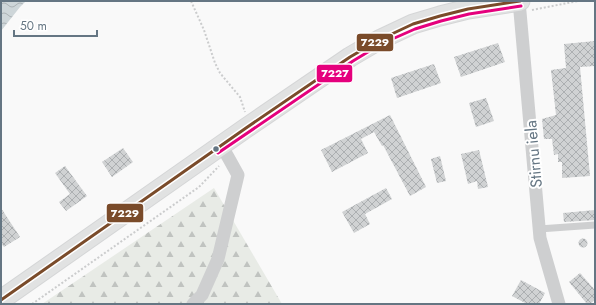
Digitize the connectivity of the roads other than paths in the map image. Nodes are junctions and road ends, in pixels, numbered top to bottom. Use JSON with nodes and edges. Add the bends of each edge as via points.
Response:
{"nodes":[{"id":1,"x":520,"y":5,"type":"edge"},
{"id":2,"x":221,"y":150,"type":"junction"},
{"id":3,"x":595,"y":225,"type":"edge"},
{"id":4,"x":539,"y":229,"type":"junction"},
{"id":5,"x":1,"y":300,"type":"edge"},
{"id":6,"x":194,"y":304,"type":"edge"},
{"id":7,"x":559,"y":304,"type":"edge"}],
"edges":[{"from":1,"to":2,"type":"main road","via":[[468,9],[412,24],[386,36],[350,57],[250,125]]},
{"from":1,"to":4,"type":"street","name":"Stirnu iela"},
{"from":2,"to":5,"type":"main road"},
{"from":2,"to":6,"type":"street","via":[[238,175],[218,259],[202,295]]},
{"from":3,"to":4,"type":"lane"},
{"from":4,"to":7,"type":"street","name":"Stirnu iela"}]}
